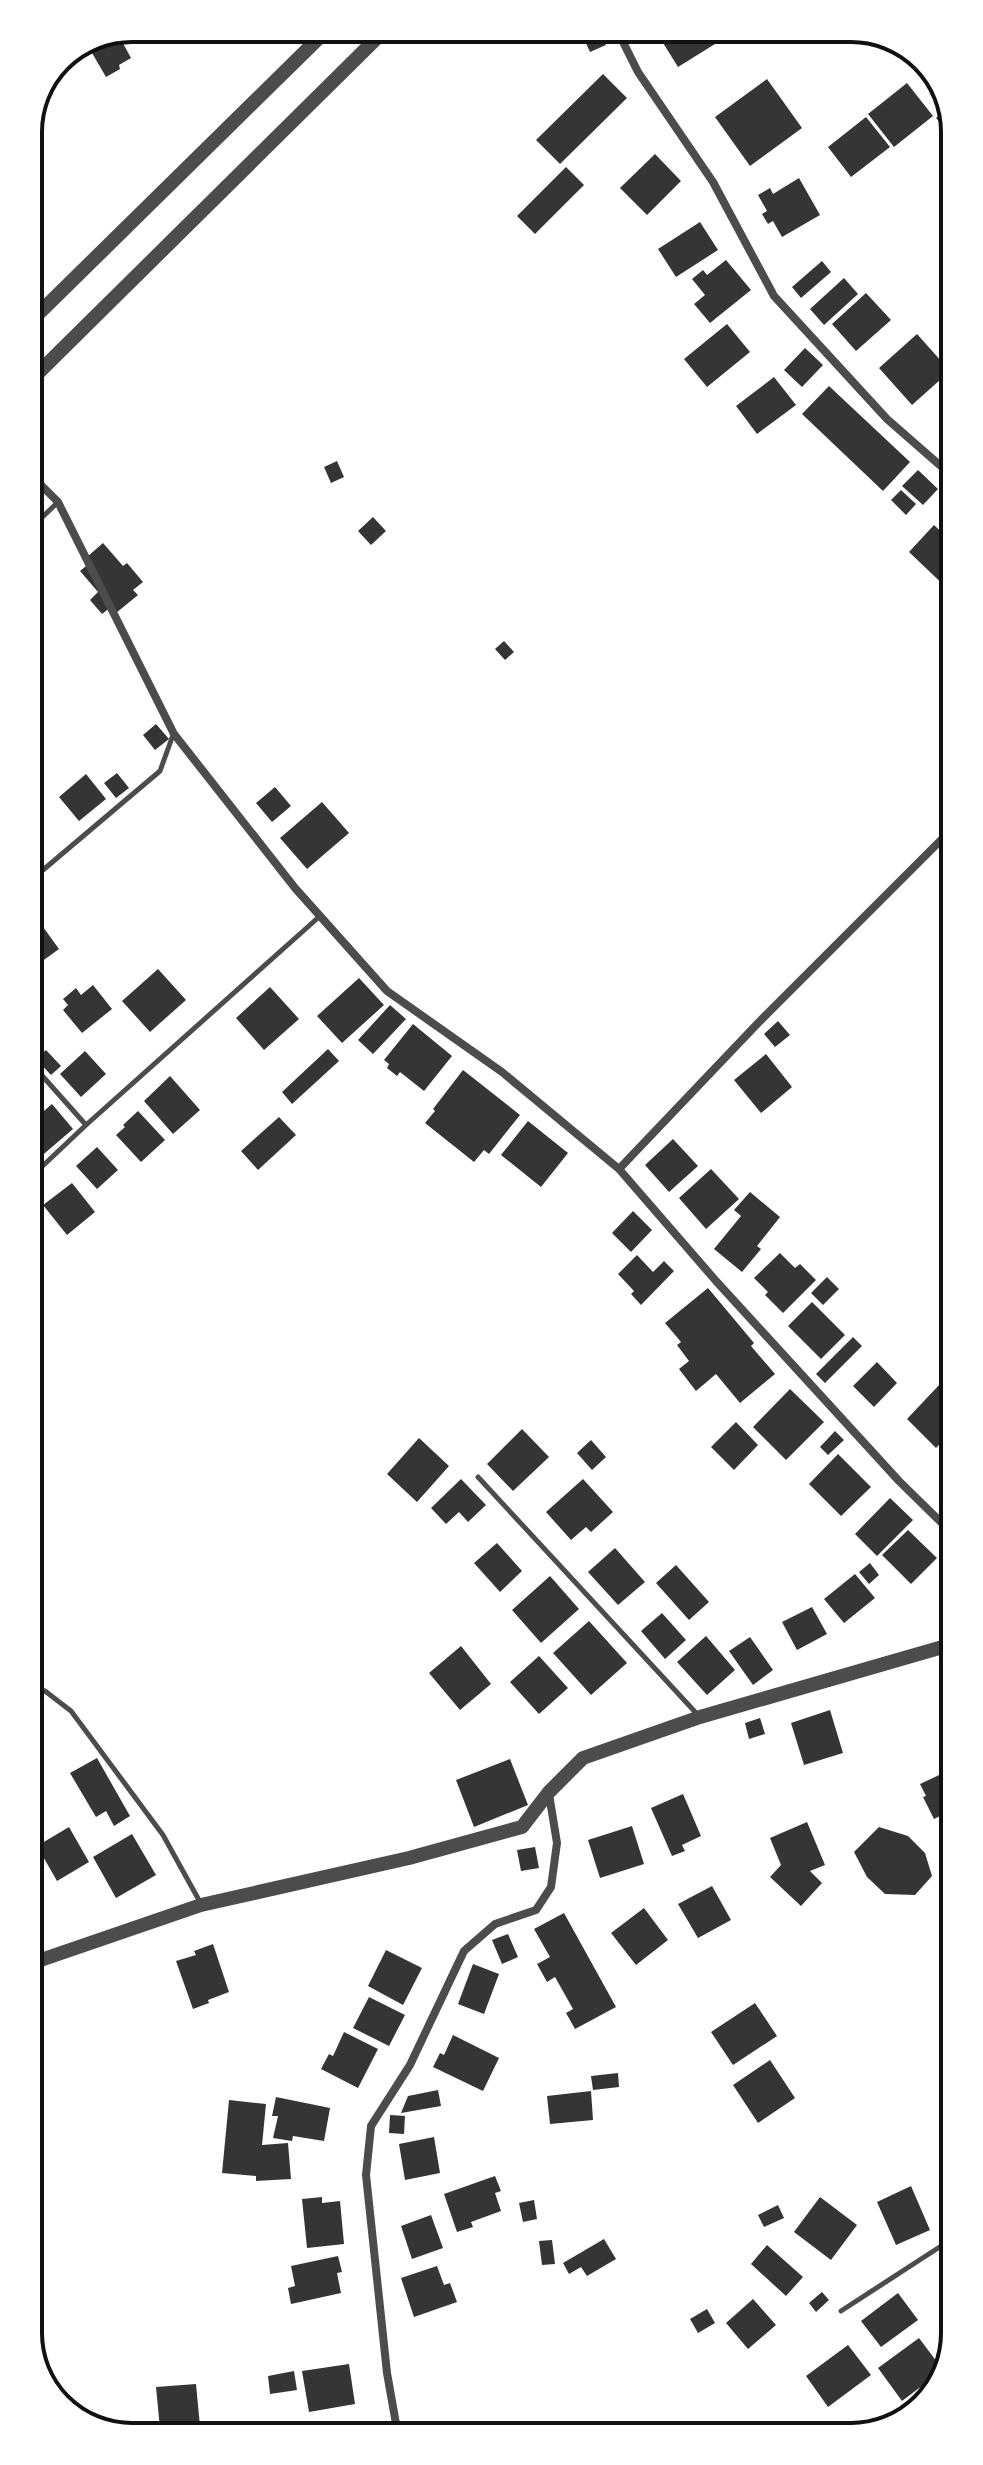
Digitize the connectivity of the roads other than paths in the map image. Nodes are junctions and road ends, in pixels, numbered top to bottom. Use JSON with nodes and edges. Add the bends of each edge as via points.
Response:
{"nodes":[{"id":1,"x":315,"y":42,"type":"edge"},
{"id":2,"x":373,"y":42,"type":"edge"},
{"id":3,"x":623,"y":42,"type":"edge"},
{"id":4,"x":42,"y":310,"type":"edge"},
{"id":5,"x":42,"y":369,"type":"edge"},
{"id":6,"x":941,"y":466,"type":"edge"},
{"id":7,"x":42,"y":486,"type":"edge"},
{"id":8,"x":58,"y":502,"type":"junction"},
{"id":9,"x":42,"y":517,"type":"edge"},
{"id":10,"x":174,"y":734,"type":"junction"},
{"id":11,"x":941,"y":840,"type":"edge"},
{"id":12,"x":42,"y":871,"type":"edge"},
{"id":13,"x":320,"y":916,"type":"junction"},
{"id":14,"x":42,"y":1076,"type":"edge"},
{"id":15,"x":86,"y":1125,"type":"junction"},
{"id":16,"x":42,"y":1167,"type":"edge"},
{"id":17,"x":619,"y":1169,"type":"junction"},
{"id":18,"x":478,"y":1477,"type":"dead end"},
{"id":19,"x":941,"y":1522,"type":"edge"},
{"id":20,"x":941,"y":1647,"type":"edge"},
{"id":21,"x":45,"y":1691,"type":"dead end"},
{"id":22,"x":700,"y":1717,"type":"junction"},
{"id":23,"x":549,"y":1792,"type":"junction"},
{"id":24,"x":201,"y":1905,"type":"junction"},
{"id":25,"x":42,"y":1960,"type":"edge"},
{"id":26,"x":941,"y":2246,"type":"edge"},
{"id":27,"x":841,"y":2311,"type":"dead end"},
{"id":28,"x":396,"y":2423,"type":"edge"}],
"edges":[{"from":1,"to":4,"type":"street"},
{"from":2,"to":5,"type":"street"},
{"from":3,"to":6,"type":"street","via":[[713,182],[774,296],[887,419]]},
{"from":7,"to":8,"type":"street"},
{"from":8,"to":9,"type":"lane"},
{"from":8,"to":10,"type":"street"},
{"from":10,"to":12,"type":"lane","via":[[160,771]]},
{"from":10,"to":13,"type":"street"},
{"from":11,"to":17,"type":"street"},
{"from":13,"to":15,"type":"lane"},
{"from":13,"to":17,"type":"street","via":[[387,991],[502,1072]]},
{"from":14,"to":15,"type":"lane"},
{"from":15,"to":16,"type":"lane"},
{"from":17,"to":19,"type":"street"},
{"from":18,"to":22,"type":"lane"},
{"from":20,"to":22,"type":"street"},
{"from":21,"to":24,"type":"lane","via":[[71,1711],[163,1835]]},
{"from":22,"to":23,"type":"street","via":[[583,1758]]},
{"from":23,"to":24,"type":"street","via":[[522,1827]]},
{"from":23,"to":28,"type":"street","via":[[557,1843],[551,1887],[536,1910],[495,1924],[464,1951],[410,2065],[371,2126],[366,2175]]},
{"from":24,"to":25,"type":"street"},
{"from":26,"to":27,"type":"lane"}]}
